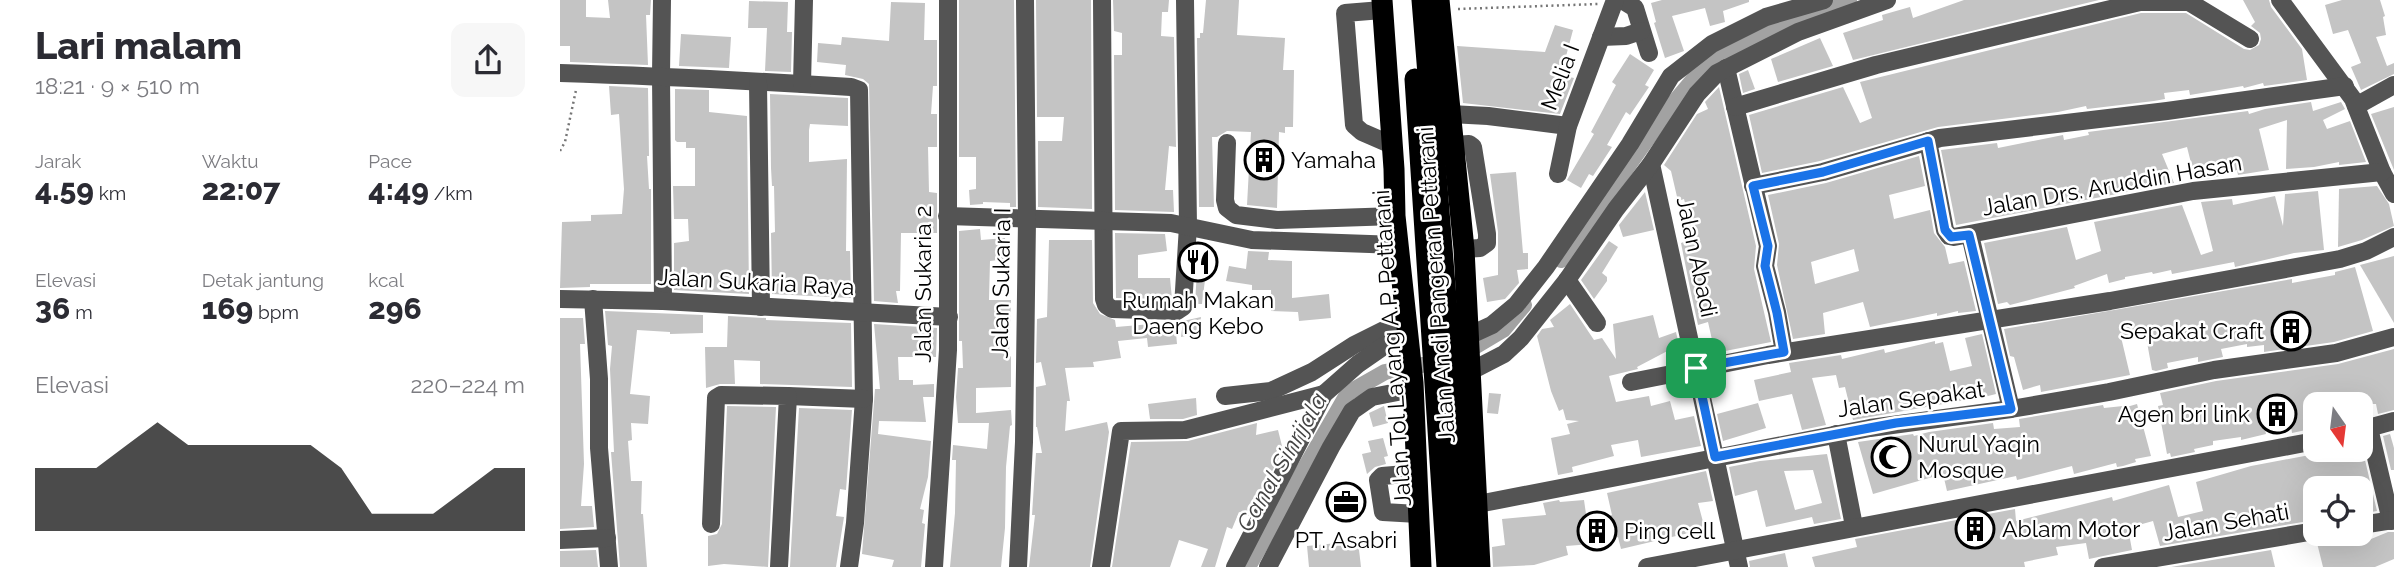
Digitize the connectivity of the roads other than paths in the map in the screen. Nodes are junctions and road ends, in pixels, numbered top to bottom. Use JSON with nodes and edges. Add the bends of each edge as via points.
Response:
{"nodes":[{"id":1,"x":663,"y":0,"type":"edge"},
{"id":2,"x":804,"y":0,"type":"edge"},
{"id":3,"x":948,"y":0,"type":"edge"},
{"id":4,"x":1025,"y":0,"type":"edge"},
{"id":5,"x":1102,"y":0,"type":"edge"},
{"id":6,"x":1185,"y":0,"type":"edge"},
{"id":7,"x":1409,"y":0,"type":"edge"},
{"id":8,"x":1824,"y":0,"type":"edge"},
{"id":9,"x":1887,"y":0,"type":"edge"},
{"id":10,"x":2183,"y":0,"type":"edge"},
{"id":11,"x":2280,"y":0,"type":"edge"},
{"id":12,"x":1617,"y":1,"type":"edge"},
{"id":13,"x":1433,"y":2,"type":"edge"},
{"id":14,"x":1386,"y":3,"type":"edge"},
{"id":15,"x":1641,"y":31,"type":"junction"},
{"id":16,"x":1601,"y":37,"type":"junction"},
{"id":17,"x":2250,"y":39,"type":"dead end"},
{"id":18,"x":1649,"y":52,"type":"dead end"},
{"id":19,"x":1726,"y":68,"type":"junction"},
{"id":20,"x":560,"y":73,"type":"edge"},
{"id":21,"x":661,"y":75,"type":"junction"},
{"id":22,"x":758,"y":83,"type":"junction"},
{"id":23,"x":802,"y":84,"type":"junction"},
{"id":24,"x":2394,"y":85,"type":"edge"},
{"id":25,"x":2345,"y":86,"type":"junction"},
{"id":26,"x":2356,"y":106,"type":"junction"},
{"id":27,"x":1735,"y":107,"type":"junction"},
{"id":28,"x":1450,"y":114,"type":"junction"},
{"id":29,"x":1567,"y":125,"type":"junction"},
{"id":30,"x":1928,"y":141,"type":"junction"},
{"id":31,"x":1227,"y":143,"type":"dead end"},
{"id":32,"x":1392,"y":145,"type":"junction"},
{"id":33,"x":1651,"y":164,"type":"junction"},
{"id":34,"x":2382,"y":172,"type":"junction"},
{"id":35,"x":1558,"y":174,"type":"dead end"},
{"id":36,"x":1753,"y":186,"type":"junction"},
{"id":37,"x":2394,"y":194,"type":"edge"},
{"id":38,"x":947,"y":216,"type":"junction"},
{"id":39,"x":1395,"y":216,"type":"junction"},
{"id":40,"x":1027,"y":220,"type":"junction"},
{"id":41,"x":1103,"y":222,"type":"junction"},
{"id":42,"x":1188,"y":226,"type":"junction"},
{"id":43,"x":1969,"y":235,"type":"junction"},
{"id":44,"x":2394,"y":237,"type":"edge"},
{"id":45,"x":1398,"y":245,"type":"junction"},
{"id":46,"x":1567,"y":280,"type":"junction"},
{"id":47,"x":560,"y":299,"type":"edge"},
{"id":48,"x":593,"y":299,"type":"junction"},
{"id":49,"x":663,"y":301,"type":"junction"},
{"id":50,"x":761,"y":307,"type":"junction"},
{"id":51,"x":863,"y":313,"type":"junction"},
{"id":52,"x":949,"y":317,"type":"junction"},
{"id":53,"x":1990,"y":320,"type":"junction"},
{"id":54,"x":1597,"y":323,"type":"dead end"},
{"id":55,"x":1407,"y":329,"type":"junction"},
{"id":56,"x":2394,"y":337,"type":"edge"},
{"id":57,"x":1458,"y":340,"type":"junction"},
{"id":58,"x":1784,"y":352,"type":"junction"},
{"id":59,"x":1696,"y":368,"type":"junction"},
{"id":60,"x":1461,"y":372,"type":"junction"},
{"id":61,"x":1631,"y":382,"type":"dead end"},
{"id":62,"x":1413,"y":386,"type":"junction"},
{"id":63,"x":1324,"y":394,"type":"junction"},
{"id":64,"x":788,"y":396,"type":"junction"},
{"id":65,"x":1225,"y":396,"type":"dead end"},
{"id":66,"x":864,"y":398,"type":"junction"},
{"id":67,"x":2011,"y":409,"type":"junction"},
{"id":68,"x":2394,"y":421,"type":"edge"},
{"id":69,"x":2373,"y":427,"type":"edge"},
{"id":70,"x":1836,"y":434,"type":"junction"},
{"id":71,"x":2303,"y":442,"type":"edge"},
{"id":72,"x":2373,"y":456,"type":"edge"},
{"id":73,"x":1715,"y":457,"type":"junction"},
{"id":74,"x":1418,"y":473,"type":"junction"},
{"id":75,"x":1471,"y":491,"type":"junction"},
{"id":76,"x":1418,"y":514,"type":"junction"},
{"id":77,"x":2392,"y":521,"type":"edge"},
{"id":78,"x":2373,"y":523,"type":"edge"},
{"id":79,"x":711,"y":524,"type":"dead end"},
{"id":80,"x":1854,"y":526,"type":"junction"},
{"id":81,"x":2303,"y":534,"type":"edge"},
{"id":82,"x":607,"y":538,"type":"junction"},
{"id":83,"x":560,"y":540,"type":"edge"},
{"id":84,"x":1737,"y":559,"type":"edge"},
{"id":85,"x":2187,"y":560,"type":"edge"},
{"id":86,"x":609,"y":567,"type":"edge"},
{"id":87,"x":779,"y":567,"type":"edge"},
{"id":88,"x":849,"y":567,"type":"edge"},
{"id":89,"x":934,"y":567,"type":"edge"},
{"id":90,"x":1018,"y":567,"type":"edge"},
{"id":91,"x":1101,"y":567,"type":"edge"},
{"id":92,"x":1236,"y":567,"type":"edge"},
{"id":93,"x":1268,"y":567,"type":"edge"},
{"id":94,"x":1420,"y":567,"type":"edge"},
{"id":95,"x":1431,"y":567,"type":"edge"},
{"id":96,"x":1447,"y":567,"type":"edge"},
{"id":97,"x":1466,"y":567,"type":"edge"},
{"id":98,"x":1480,"y":567,"type":"edge"},
{"id":99,"x":1647,"y":567,"type":"edge"},
{"id":100,"x":2103,"y":567,"type":"edge"}],
"edges":[{"from":1,"to":21,"type":"street"},
{"from":2,"to":23,"type":"street"},
{"from":3,"to":38,"type":"street","name":"Jalan Sukaria 2"},
{"from":4,"to":40,"type":"street","name":"Jalan Sukaria I"},
{"from":5,"to":41,"type":"street"},
{"from":6,"to":42,"type":"street"},
{"from":7,"to":96,"type":"highway","name":"Jalan Tol Layang A.P. Pettarani"},
{"from":8,"to":57,"type":"street","via":[[1766,17],[1712,44],[1671,76],[1630,144],[1538,276],[1493,324]]},
{"from":9,"to":19,"type":"street","via":[[1798,32]]},
{"from":10,"to":17,"type":"street"},
{"from":10,"to":27,"type":"street","via":[[2140,2],[1936,50]]},
{"from":11,"to":25,"type":"street"},
{"from":12,"to":15,"type":"street","via":[[1635,8]]},
{"from":12,"to":16,"type":"street","name":"Melia I"},
{"from":13,"to":28,"type":"highway","name":"Jalan Andi Pangeran Pettarani"},
{"from":13,"to":57,"type":"highway","name":"Jalan Andi Pangeran Pettarani","via":[[1434,131]]},
{"from":13,"to":97,"type":"highway","via":[[1469,502]]},
{"from":14,"to":32,"type":"highway","name":"Jalan Andi Pangeran Pettarani"},
{"from":14,"to":32,"type":"street","via":[[1345,13],[1354,125]]},
{"from":14,"to":95,"type":"highway","name":"Jalan Tol Layang A.P. Pettarani","via":[[1423,392]]},
{"from":15,"to":16,"type":"street"},
{"from":15,"to":18,"type":"street"},
{"from":16,"to":29,"type":"street","name":"Melia I"},
{"from":19,"to":27,"type":"street"},
{"from":19,"to":33,"type":"street","via":[[1696,94]]},
{"from":20,"to":21,"type":"street"},
{"from":21,"to":22,"type":"street"},
{"from":21,"to":49,"type":"street"},
{"from":22,"to":23,"type":"street"},
{"from":22,"to":50,"type":"street"},
{"from":23,"to":51,"type":"street","via":[[851,87],[861,93]]},
{"from":24,"to":26,"type":"street"},
{"from":25,"to":26,"type":"street"},
{"from":25,"to":30,"type":"street"},
{"from":26,"to":34,"type":"street"},
{"from":27,"to":36,"type":"street"},
{"from":28,"to":29,"type":"street"},
{"from":28,"to":57,"type":"highway","name":"Jalan Andi Pangeran Pettarani","via":[[1464,249]]},
{"from":29,"to":35,"type":"street","name":"Melia I"},
{"from":30,"to":36,"type":"street","via":[[1823,172]]},
{"from":30,"to":43,"type":"street","name":"Jalan Drs. Aruddin Hasan","via":[[1945,230],[1951,237]]},
{"from":31,"to":39,"type":"street","via":[[1225,200],[1236,215],[1282,220]]},
{"from":32,"to":39,"type":"highway","name":"Jalan Andi Pangeran Pettarani"},
{"from":33,"to":46,"type":"street"},
{"from":33,"to":59,"type":"street","name":"Jalan Abadi"},
{"from":34,"to":37,"type":"street"},
{"from":34,"to":43,"type":"street","name":"Jalan Drs. Aruddin Hasan","via":[[2193,191]]},
{"from":36,"to":58,"type":"street","via":[[1768,246],[1765,266]]},
{"from":38,"to":40,"type":"street"},
{"from":38,"to":52,"type":"street","name":"Jalan Sukaria 2"},
{"from":39,"to":45,"type":"highway","name":"Jalan Andi Pangeran Pettarani"},
{"from":40,"to":41,"type":"street"},
{"from":40,"to":90,"type":"street","name":"Jalan Sukaria I"},
{"from":41,"to":42,"type":"street"},
{"from":41,"to":42,"type":"street","via":[[1103,294],[1112,309],[1182,309]]},
{"from":42,"to":45,"type":"street","via":[[1252,240]]},
{"from":43,"to":53,"type":"street"},
{"from":44,"to":53,"type":"street","via":[[2340,259]]},
{"from":45,"to":55,"type":"highway","name":"Jalan Andi Pangeran Pettarani"},
{"from":46,"to":54,"type":"street"},
{"from":46,"to":60,"type":"street","via":[[1515,346]]},
{"from":47,"to":48,"type":"street","name":"Jalan Sukaria Raya"},
{"from":48,"to":49,"type":"street","name":"Jalan Sukaria Raya"},
{"from":48,"to":82,"type":"street"},
{"from":49,"to":50,"type":"street","name":"Jalan Sukaria Raya"},
{"from":50,"to":51,"type":"street","name":"Jalan Sukaria Raya"},
{"from":51,"to":52,"type":"street","name":"Jalan Sukaria Raya"},
{"from":51,"to":66,"type":"street"},
{"from":52,"to":89,"type":"street","name":"Jalan Sukaria 2"},
{"from":53,"to":58,"type":"street"},
{"from":53,"to":67,"type":"street"},
{"from":55,"to":62,"type":"highway","name":"Jalan Andi Pangeran Pettarani"},
{"from":55,"to":63,"type":"street"},
{"from":55,"to":65,"type":"street","via":[[1354,345],[1271,391]]},
{"from":56,"to":67,"type":"street","name":"Jalan Sepakat","via":[[2336,353],[2214,370]]},
{"from":57,"to":60,"type":"highway","name":"Jalan Andi Pangeran Pettarani"},
{"from":58,"to":59,"type":"street"},
{"from":59,"to":61,"type":"street"},
{"from":59,"to":73,"type":"street","name":"Jalan Abadi"},
{"from":60,"to":75,"type":"highway","name":"Jalan Andi Pangeran Pettarani"},
{"from":62,"to":74,"type":"highway","name":"Jalan Andi Pangeran Pettarani"},
{"from":62,"to":93,"type":"street","via":[[1372,397],[1352,411]]},
{"from":63,"to":91,"type":"street","via":[[1185,430],[1121,432]]},
{"from":63,"to":92,"type":"street"},
{"from":64,"to":66,"type":"street"},
{"from":64,"to":79,"type":"street","via":[[718,396]]},
{"from":64,"to":87,"type":"street"},
{"from":66,"to":88,"type":"street"},
{"from":67,"to":70,"type":"street","name":"Jalan Sepakat"},
{"from":68,"to":69,"type":"street"},
{"from":70,"to":73,"type":"street","name":"Jalan Sepakat"},
{"from":70,"to":80,"type":"street"},
{"from":71,"to":80,"type":"street"},
{"from":72,"to":77,"type":"street"},
{"from":73,"to":75,"type":"street","name":"Jalan Sepakat"},
{"from":73,"to":84,"type":"street","name":"Jalan Abadi"},
{"from":74,"to":76,"type":"highway","name":"Jalan Andi Pangeran Pettarani"},
{"from":74,"to":76,"type":"street","via":[[1378,480],[1382,512]]},
{"from":75,"to":97,"type":"highway","name":"Jalan Andi Pangeran Pettarani"},
{"from":75,"to":98,"type":"highway","name":"Jalan Andi Pangeran Pettarani"},
{"from":76,"to":94,"type":"highway","name":"Jalan Andi Pangeran Pettarani"},
{"from":77,"to":78,"type":"street"},
{"from":80,"to":84,"type":"street"},
{"from":81,"to":85,"type":"street","name":"Jalan Sehati"},
{"from":82,"to":83,"type":"street"},
{"from":82,"to":86,"type":"street"},
{"from":84,"to":99,"type":"street"},
{"from":85,"to":100,"type":"street","name":"Jalan Sehati"}]}
